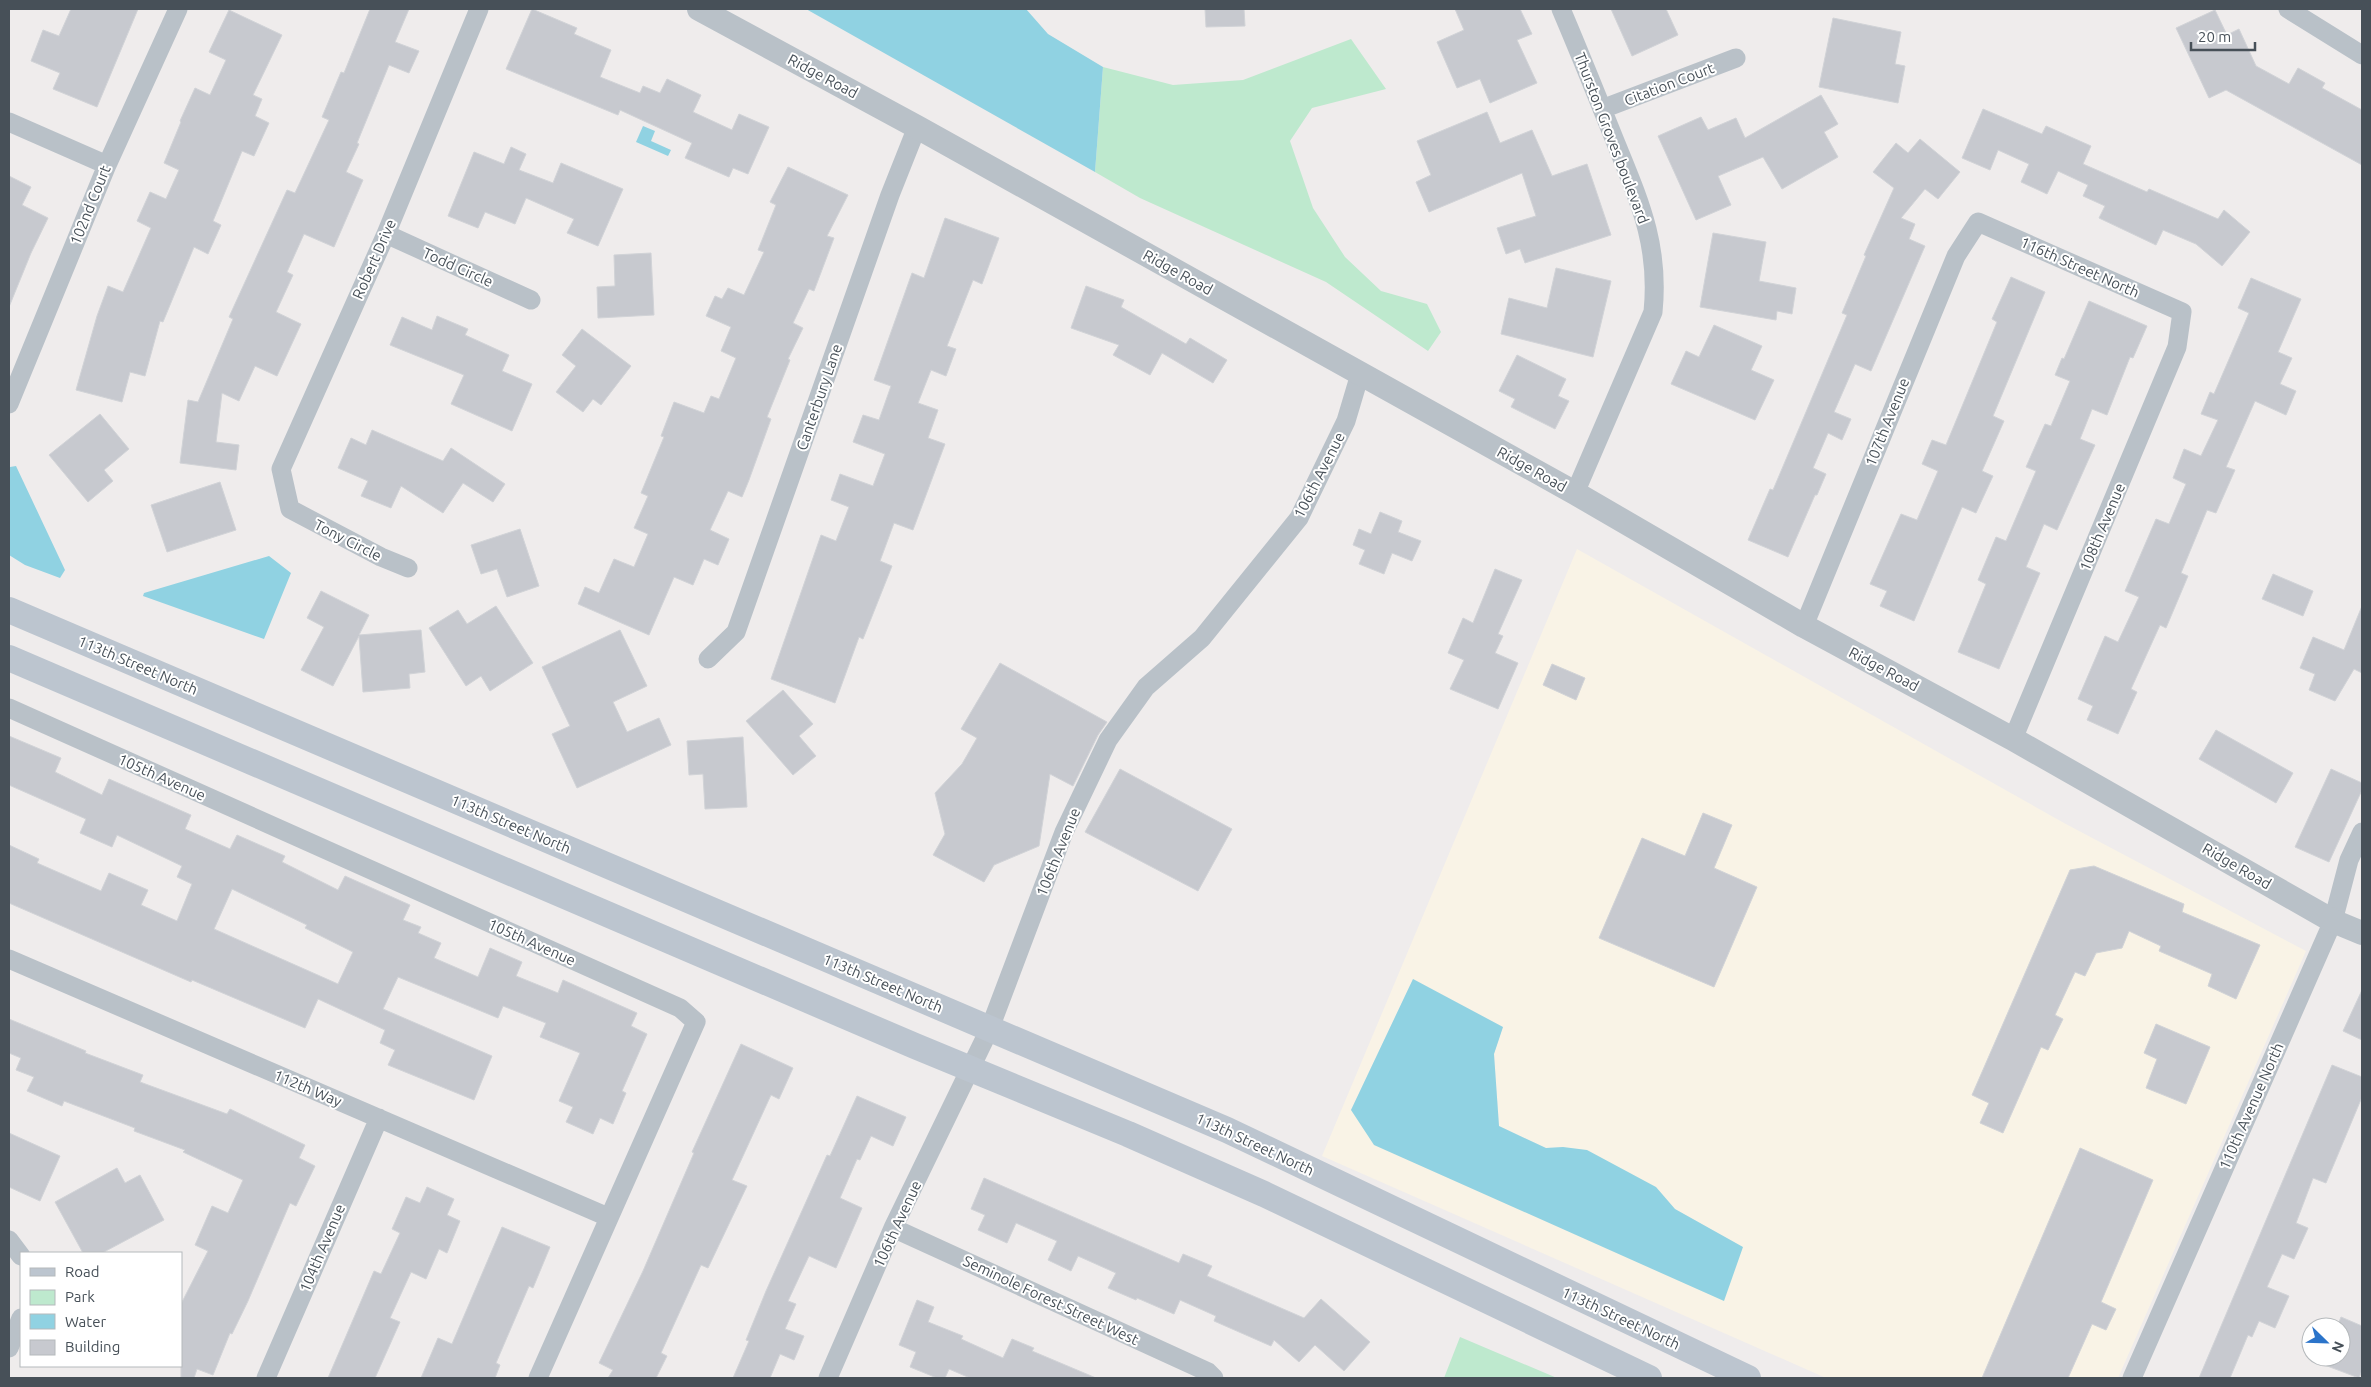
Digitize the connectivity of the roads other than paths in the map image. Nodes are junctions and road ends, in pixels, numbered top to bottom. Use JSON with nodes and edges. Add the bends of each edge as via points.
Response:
{"nodes":[{"id":1,"x":178,"y":9,"type":"edge"},
{"id":2,"x":479,"y":9,"type":"edge"},
{"id":3,"x":699,"y":9,"type":"edge"},
{"id":4,"x":1561,"y":9,"type":"edge"},
{"id":5,"x":2288,"y":9,"type":"edge"},
{"id":6,"x":2362,"y":55,"type":"edge"},
{"id":7,"x":1736,"y":58,"type":"dead end"},
{"id":8,"x":1602,"y":109,"type":"junction"},
{"id":9,"x":9,"y":122,"type":"edge"},
{"id":10,"x":917,"y":127,"type":"junction"},
{"id":11,"x":107,"y":165,"type":"junction"},
{"id":12,"x":1978,"y":222,"type":"joint"},
{"id":13,"x":386,"y":234,"type":"junction"},
{"id":14,"x":531,"y":300,"type":"dead end"},
{"id":15,"x":2182,"y":312,"type":"joint"},
{"id":16,"x":1360,"y":374,"type":"junction"},
{"id":17,"x":9,"y":404,"type":"edge"},
{"id":18,"x":1575,"y":493,"type":"junction"},
{"id":19,"x":290,"y":509,"type":"joint"},
{"id":20,"x":408,"y":568,"type":"dead end"},
{"id":21,"x":9,"y":610,"type":"edge"},
{"id":22,"x":1804,"y":626,"type":"junction"},
{"id":23,"x":9,"y":658,"type":"edge"},
{"id":24,"x":708,"y":659,"type":"dead end"},
{"id":25,"x":9,"y":708,"type":"edge"},
{"id":26,"x":2013,"y":739,"type":"junction"},
{"id":27,"x":2362,"y":832,"type":"edge"},
{"id":28,"x":2333,"y":921,"type":"junction"},
{"id":29,"x":2362,"y":933,"type":"edge"},
{"id":30,"x":9,"y":959,"type":"edge"},
{"id":31,"x":990,"y":1028,"type":"junction"},
{"id":32,"x":969,"y":1068,"type":"junction"},
{"id":33,"x":378,"y":1118,"type":"junction"},
{"id":34,"x":608,"y":1217,"type":"junction"},
{"id":35,"x":893,"y":1228,"type":"junction"},
{"id":36,"x":9,"y":1240,"type":"edge"},
{"id":37,"x":20,"y":1255,"type":"edge"},
{"id":38,"x":20,"y":1320,"type":"edge"},
{"id":39,"x":9,"y":1348,"type":"edge"},
{"id":40,"x":1211,"y":1375,"type":"edge"},
{"id":41,"x":266,"y":1378,"type":"edge"},
{"id":42,"x":538,"y":1378,"type":"edge"},
{"id":43,"x":828,"y":1378,"type":"edge"},
{"id":44,"x":1649,"y":1378,"type":"edge"},
{"id":45,"x":1748,"y":1378,"type":"edge"},
{"id":46,"x":2132,"y":1378,"type":"edge"}],
"edges":[{"from":1,"to":11,"type":"street","name":"102nd Court"},
{"from":2,"to":13,"type":"street","name":"Robert Drive"},
{"from":3,"to":10,"type":"street","name":"Ridge Road"},
{"from":4,"to":8,"type":"street","name":"Thurston Groves boulevard"},
{"from":5,"to":6,"type":"street"},
{"from":7,"to":8,"type":"street","name":"Citation Court"},
{"from":8,"to":18,"type":"street","name":"Thurston Groves boulevard","via":[[1644,213],[1656,284],[1653,312]]},
{"from":9,"to":11,"type":"street"},
{"from":10,"to":16,"type":"street","name":"Ridge Road"},
{"from":10,"to":24,"type":"street","name":"Canterbury Lane","via":[[736,632]]},
{"from":11,"to":17,"type":"street","name":"102nd Court"},
{"from":12,"to":15,"type":"street","name":"116th Street North"},
{"from":12,"to":22,"type":"street","name":"107th Avenue","via":[[1956,256]]},
{"from":13,"to":14,"type":"street","name":"Todd Circle"},
{"from":13,"to":19,"type":"street","name":"Robert Drive","via":[[281,469]]},
{"from":15,"to":26,"type":"street","name":"108th Avenue","via":[[2176,347]]},
{"from":16,"to":18,"type":"street","name":"Ridge Road"},
{"from":16,"to":31,"type":"street","name":"106th Avenue","via":[[1346,421],[1300,518],[1202,638],[1146,687],[1108,740],[1064,832]]},
{"from":18,"to":22,"type":"street","name":"Ridge Road"},
{"from":19,"to":20,"type":"street","name":"Tony Circle"},
{"from":21,"to":31,"type":"main road","name":"113th Street North"},
{"from":22,"to":26,"type":"street","name":"Ridge Road"},
{"from":23,"to":32,"type":"main road"},
{"from":25,"to":34,"type":"street","name":"105th Avenue","via":[[680,1008],[696,1022]]},
{"from":26,"to":28,"type":"street","name":"Ridge Road"},
{"from":27,"to":28,"type":"street","name":"110th Avenue North","via":[[2349,860]]},
{"from":28,"to":29,"type":"street","name":"Ridge Road"},
{"from":28,"to":46,"type":"street","name":"110th Avenue North"},
{"from":30,"to":33,"type":"street","name":"112th Way"},
{"from":31,"to":32,"type":"street","name":"106th Avenue"},
{"from":31,"to":45,"type":"main road","name":"113th Street North","via":[[1227,1130]]},
{"from":32,"to":35,"type":"street","name":"106th Avenue"},
{"from":32,"to":44,"type":"main road","via":[[1264,1194]]},
{"from":33,"to":34,"type":"street","name":"112th Way"},
{"from":33,"to":41,"type":"street","name":"104th Avenue"},
{"from":34,"to":42,"type":"street","name":"105th Avenue"},
{"from":35,"to":40,"type":"street","name":"Seminole Forest Street West"},
{"from":35,"to":43,"type":"street","name":"106th Avenue"},
{"from":36,"to":37,"type":"street"},
{"from":38,"to":39,"type":"street"}]}
